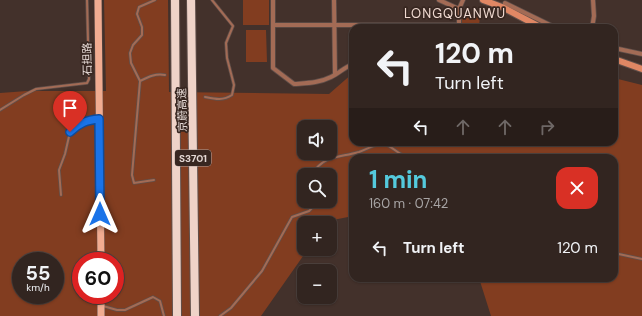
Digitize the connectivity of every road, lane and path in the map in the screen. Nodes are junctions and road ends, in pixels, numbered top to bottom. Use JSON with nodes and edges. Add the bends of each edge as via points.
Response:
{"nodes":[{"id":1,"x":87,"y":0,"type":"edge"},
{"id":2,"x":98,"y":0,"type":"edge"},
{"id":3,"x":155,"y":0,"type":"edge"},
{"id":4,"x":175,"y":0,"type":"edge"},
{"id":5,"x":191,"y":0,"type":"edge"},
{"id":6,"x":212,"y":0,"type":"edge"},
{"id":7,"x":273,"y":0,"type":"edge"},
{"id":8,"x":334,"y":0,"type":"edge"},
{"id":9,"x":439,"y":0,"type":"edge"},
{"id":10,"x":463,"y":0,"type":"edge"},
{"id":11,"x":483,"y":0,"type":"edge"},
{"id":12,"x":593,"y":0,"type":"edge"},
{"id":13,"x":505,"y":4,"type":"edge"},
{"id":14,"x":460,"y":9,"type":"junction"},
{"id":15,"x":459,"y":24,"type":"edge"},
{"id":16,"x":536,"y":24,"type":"edge"},
{"id":17,"x":548,"y":24,"type":"edge"},
{"id":18,"x":593,"y":24,"type":"edge"},
{"id":19,"x":273,"y":25,"type":"junction"},
{"id":20,"x":334,"y":25,"type":"junction"},
{"id":21,"x":349,"y":25,"type":"edge"},
{"id":22,"x":618,"y":49,"type":"edge"},
{"id":23,"x":642,"y":54,"type":"edge"},
{"id":24,"x":618,"y":60,"type":"edge"},
{"id":25,"x":349,"y":66,"type":"edge"},
{"id":26,"x":642,"y":69,"type":"edge"},
{"id":27,"x":335,"y":74,"type":"junction"},
{"id":28,"x":166,"y":75,"type":"dead end"},
{"id":29,"x":140,"y":81,"type":"junction"},
{"id":30,"x":205,"y":97,"type":"dead end"},
{"id":31,"x":1,"y":108,"type":"edge"},
{"id":32,"x":99,"y":119,"type":"junction"},
{"id":33,"x":374,"y":146,"type":"edge"},
{"id":34,"x":388,"y":146,"type":"edge"},
{"id":35,"x":349,"y":154,"type":"edge"},
{"id":36,"x":350,"y":154,"type":"edge"},
{"id":37,"x":399,"y":154,"type":"edge"},
{"id":38,"x":317,"y":168,"type":"edge"},
{"id":39,"x":154,"y":180,"type":"dead end"},
{"id":40,"x":61,"y":195,"type":"dead end"},
{"id":41,"x":312,"y":208,"type":"edge"},
{"id":42,"x":101,"y":252,"type":"edge"},
{"id":43,"x":618,"y":253,"type":"edge"},
{"id":44,"x":642,"y":259,"type":"edge"},
{"id":45,"x":101,"y":305,"type":"joint"},
{"id":46,"x":101,"y":316,"type":"edge"},
{"id":47,"x":164,"y":316,"type":"edge"},
{"id":48,"x":177,"y":316,"type":"edge"},
{"id":49,"x":195,"y":316,"type":"edge"},
{"id":50,"x":220,"y":316,"type":"edge"}],
"edges":[{"from":1,"to":31,"type":"lane","via":[[87,83],[36,89]]},
{"from":2,"to":32,"type":"main road","name":"石担路"},
{"from":3,"to":29,"type":"lane","via":[[139,7],[137,14],[142,34],[130,53],[131,63]]},
{"from":4,"to":48,"type":"highway","name":"京蔚高速","number":"S3701"},
{"from":5,"to":49,"type":"highway","name":"京蔚高速","number":"S3701"},
{"from":6,"to":30,"type":"lane","via":[[233,26],[226,43],[234,85],[232,95],[228,98],[219,100]]},
{"from":7,"to":19,"type":"street"},
{"from":8,"to":20,"type":"street"},
{"from":9,"to":14,"type":"street"},
{"from":10,"to":14,"type":"street"},
{"from":11,"to":13,"type":"street"},
{"from":12,"to":18,"type":"street"},
{"from":13,"to":16,"type":"street"},
{"from":13,"to":17,"type":"street"},
{"from":14,"to":15,"type":"street"},
{"from":19,"to":20,"type":"street"},
{"from":19,"to":27,"type":"street","via":[[273,68],[294,84],[320,82]]},
{"from":20,"to":21,"type":"street"},
{"from":20,"to":27,"type":"street"},
{"from":22,"to":23,"type":"street"},
{"from":24,"to":26,"type":"street"},
{"from":25,"to":27,"type":"street"},
{"from":28,"to":29,"type":"lane","via":[[152,75]]},
{"from":29,"to":39,"type":"lane","via":[[132,175],[134,183]]},
{"from":32,"to":40,"type":"lane","via":[[77,125],[70,132],[59,170]]},
{"from":32,"to":42,"type":"main road","name":"石担路"},
{"from":33,"to":36,"type":"lane"},
{"from":34,"to":37,"type":"lane"},
{"from":35,"to":38,"type":"lane","via":[[334,157]]},
{"from":41,"to":50,"type":"lane","via":[[292,217],[262,271],[231,308]]},
{"from":43,"to":44,"type":"lane"},
{"from":45,"to":46,"type":"main road"},
{"from":45,"to":47,"type":"lane","via":[[125,310],[153,297],[160,301]]}]}
